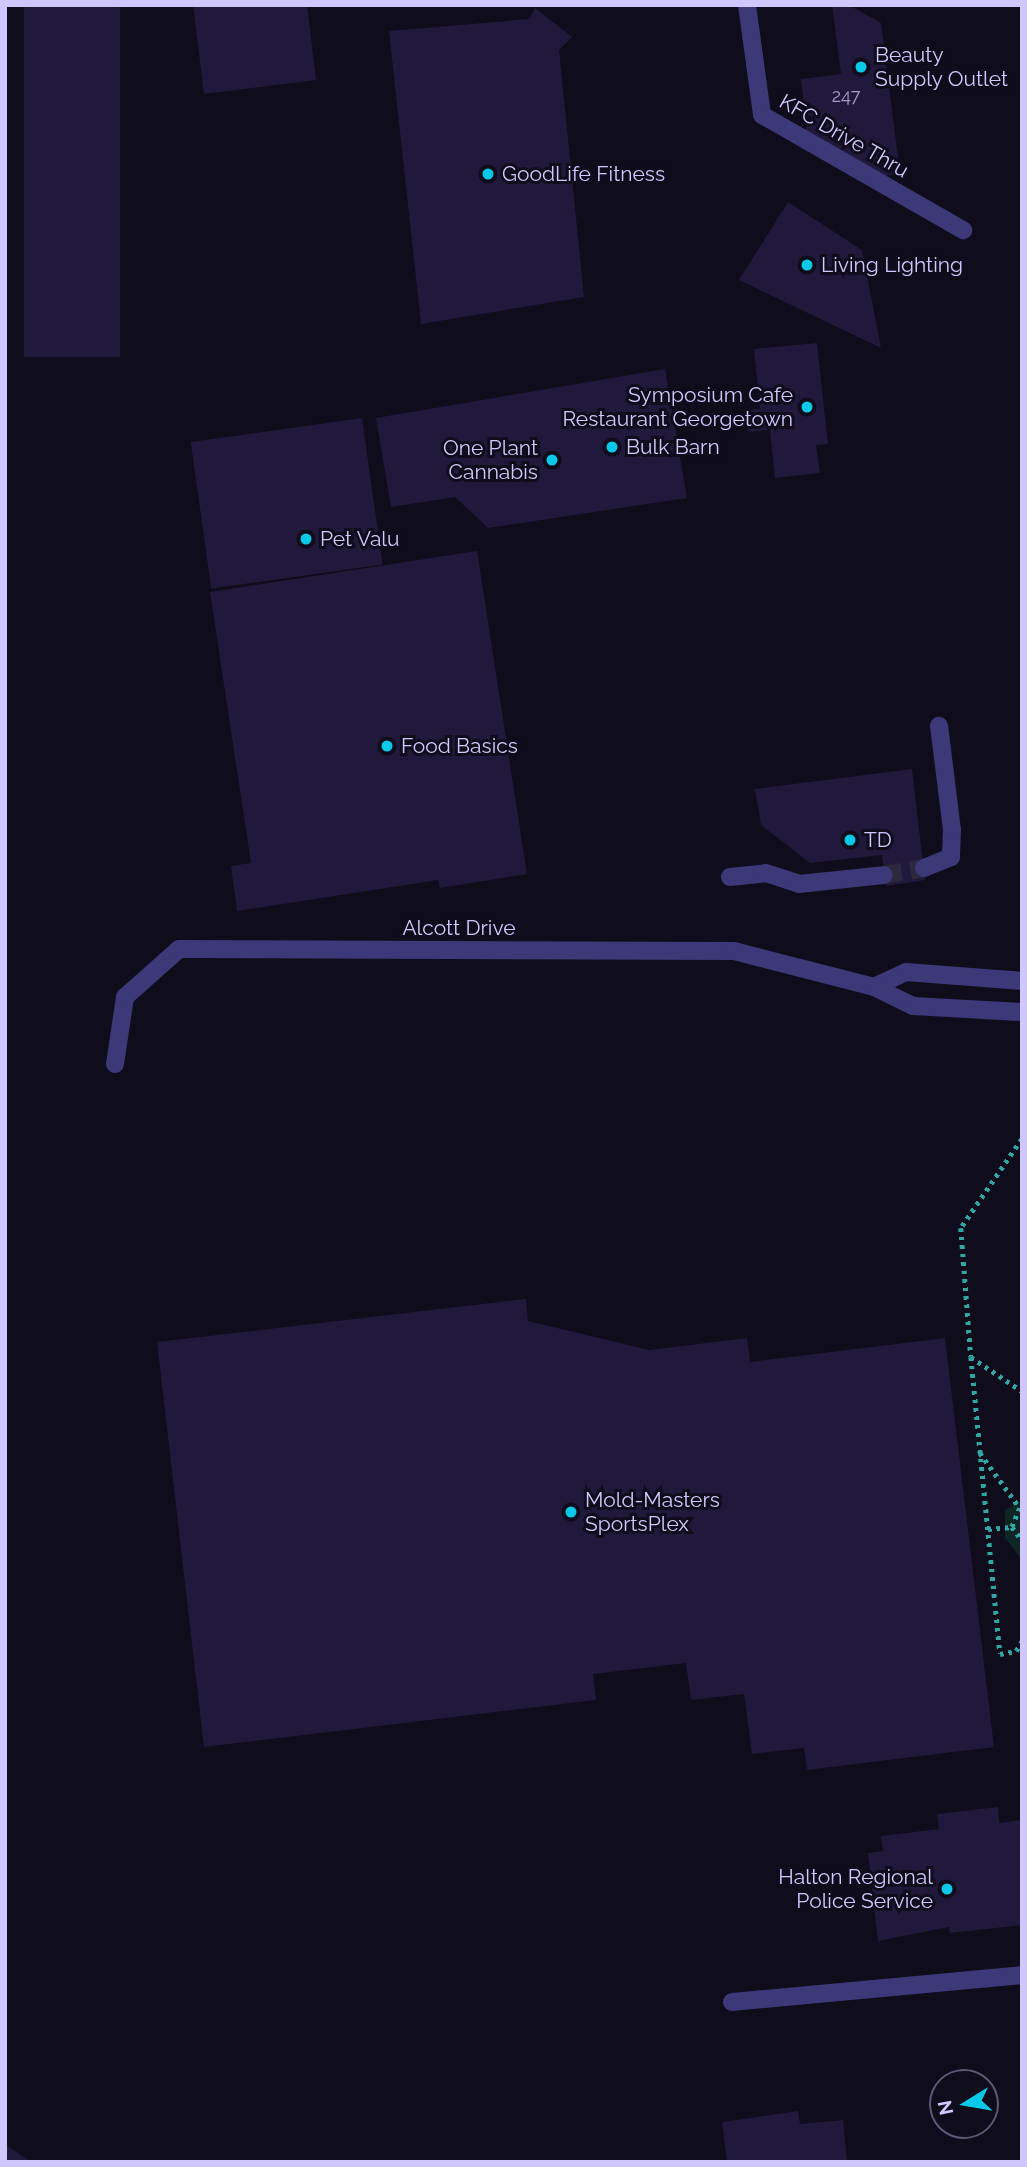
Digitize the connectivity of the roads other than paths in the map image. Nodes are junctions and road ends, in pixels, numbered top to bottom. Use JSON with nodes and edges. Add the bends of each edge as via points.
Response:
{"nodes":[{"id":1,"x":747,"y":5,"type":"edge"},
{"id":2,"x":963,"y":230,"type":"dead end"},
{"id":3,"x":939,"y":726,"type":"dead end"},
{"id":4,"x":923,"y":868,"type":"tunnel mouth"},
{"id":5,"x":884,"y":875,"type":"tunnel mouth"},
{"id":6,"x":730,"y":877,"type":"dead end"},
{"id":7,"x":1022,"y":981,"type":"edge"},
{"id":8,"x":874,"y":987,"type":"junction"},
{"id":9,"x":1022,"y":1012,"type":"edge"},
{"id":10,"x":115,"y":1064,"type":"dead end"},
{"id":11,"x":1022,"y":1975,"type":"edge"},
{"id":12,"x":732,"y":2002,"type":"dead end"}],
"edges":[{"from":1,"to":2,"type":"street","name":"KFC Drive Thru","via":[[762,115]]},
{"from":3,"to":4,"type":"street","via":[[951,857]]},
{"from":5,"to":6,"type":"street","via":[[799,884],[765,873]]},
{"from":7,"to":8,"type":"street","via":[[906,972]]},
{"from":8,"to":9,"type":"street","name":"Alcott Drive","via":[[913,1006]]},
{"from":8,"to":10,"type":"street","name":"Alcott Drive","via":[[734,951],[179,949],[125,996]]},
{"from":11,"to":12,"type":"street"}]}
